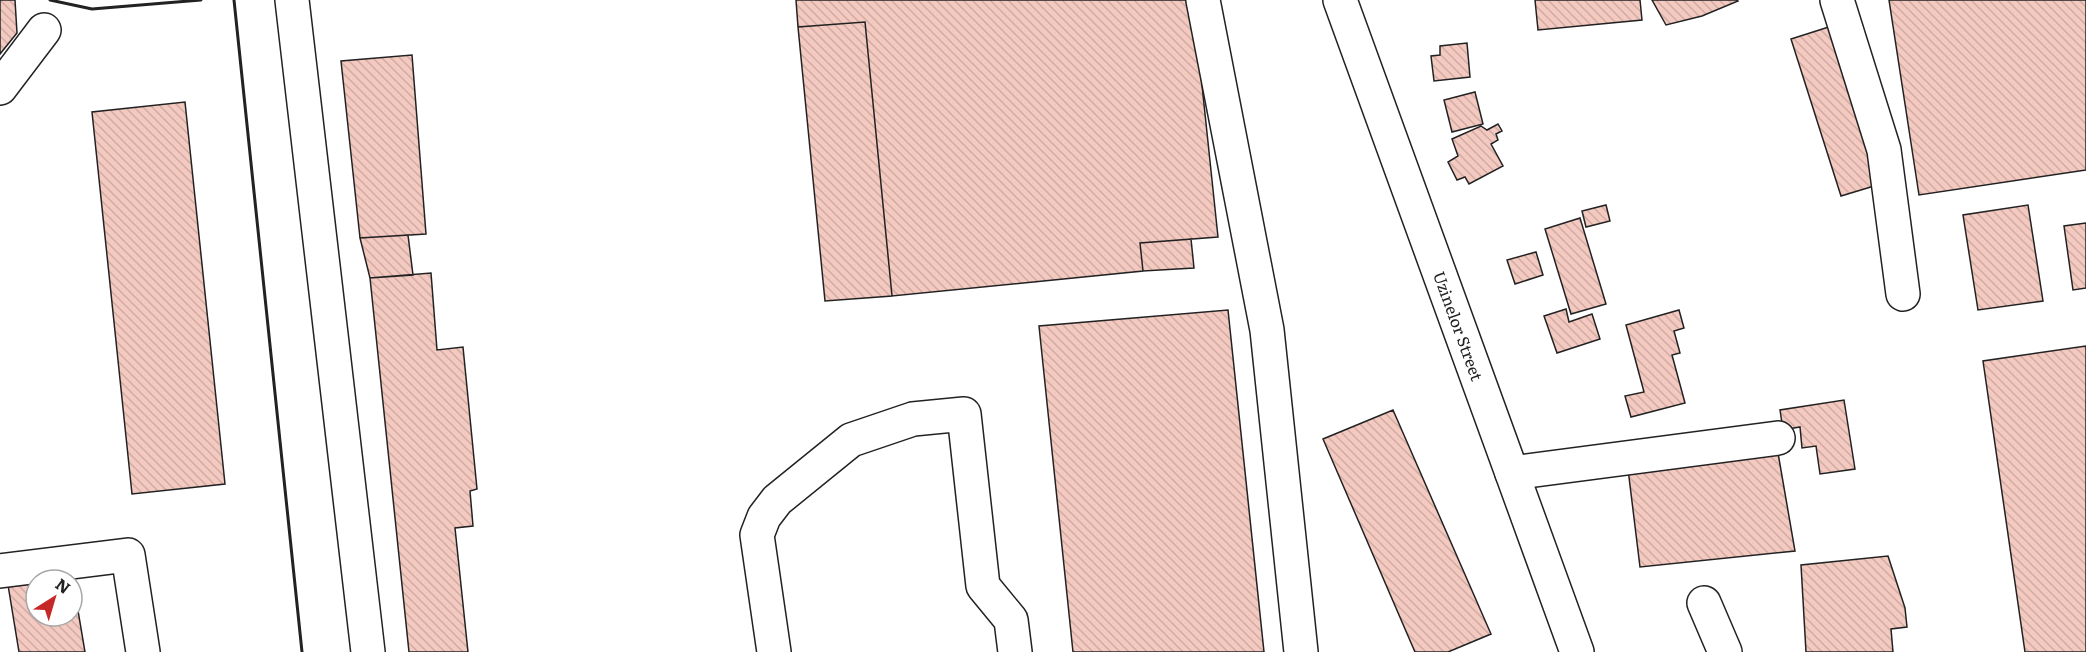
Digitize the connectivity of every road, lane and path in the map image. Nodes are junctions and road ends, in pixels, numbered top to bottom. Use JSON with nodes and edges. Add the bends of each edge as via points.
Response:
{"nodes":[{"id":1,"x":291,"y":0,"type":"edge"},
{"id":2,"x":1203,"y":0,"type":"edge"},
{"id":3,"x":1340,"y":0,"type":"edge"},
{"id":4,"x":1837,"y":0,"type":"edge"},
{"id":5,"x":44,"y":30,"type":"dead end"},
{"id":6,"x":0,"y":88,"type":"edge"},
{"id":7,"x":1903,"y":294,"type":"dead end"},
{"id":8,"x":1778,"y":438,"type":"dead end"},
{"id":9,"x":1512,"y":473,"type":"junction"},
{"id":10,"x":0,"y":571,"type":"edge"},
{"id":11,"x":1704,"y":603,"type":"dead end"},
{"id":12,"x":143,"y":652,"type":"edge"},
{"id":13,"x":368,"y":652,"type":"edge"},
{"id":14,"x":774,"y":652,"type":"edge"},
{"id":15,"x":1015,"y":652,"type":"edge"},
{"id":16,"x":1300,"y":652,"type":"edge"},
{"id":17,"x":1577,"y":652,"type":"edge"},
{"id":18,"x":1725,"y":652,"type":"edge"}],
"edges":[{"from":1,"to":13,"type":"main road"},
{"from":2,"to":16,"type":"main road","via":[[1267,330]]},
{"from":3,"to":9,"type":"main road","name":"Uzinelor Street"},
{"from":4,"to":7,"type":"main road","via":[[1884,150]]},
{"from":5,"to":6,"type":"main road"},
{"from":8,"to":9,"type":"main road"},
{"from":9,"to":17,"type":"main road","name":"Uzinelor Street"},
{"from":10,"to":12,"type":"main road","via":[[128,555]]},
{"from":11,"to":18,"type":"main road"},
{"from":14,"to":15,"type":"main road","via":[[757,535],[777,500],[851,440],[913,418],[964,414],[983,586],[1011,620]]}]}
